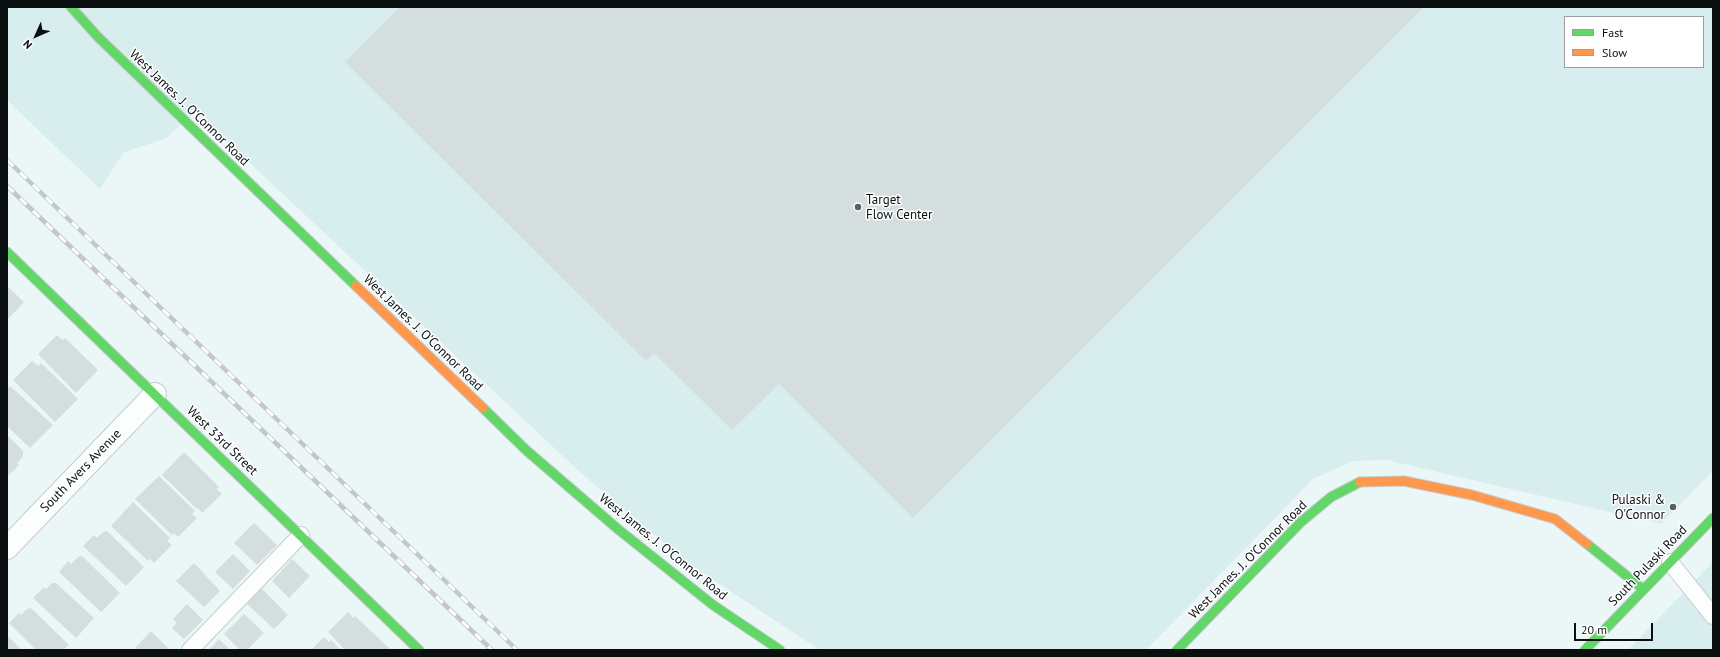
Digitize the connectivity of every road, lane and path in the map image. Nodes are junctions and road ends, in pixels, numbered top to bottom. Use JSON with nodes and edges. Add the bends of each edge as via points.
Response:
{"nodes":[{"id":1,"x":71,"y":7,"type":"edge"},
{"id":2,"x":8,"y":256,"type":"edge"},
{"id":3,"x":155,"y":394,"type":"junction"},
{"id":4,"x":1713,"y":518,"type":"edge"},
{"id":5,"x":301,"y":535,"type":"junction"},
{"id":6,"x":7,"y":548,"type":"edge"},
{"id":7,"x":1670,"y":562,"type":"junction"},
{"id":8,"x":1643,"y":590,"type":"junction"},
{"id":9,"x":1712,"y":613,"type":"edge"},
{"id":10,"x":190,"y":650,"type":"edge"},
{"id":11,"x":419,"y":650,"type":"edge"},
{"id":12,"x":780,"y":650,"type":"edge"},
{"id":13,"x":1177,"y":650,"type":"edge"},
{"id":14,"x":1585,"y":650,"type":"edge"}],
"edges":[{"from":1,"to":12,"type":"street","name":"West James. J. O'Connor Road","via":[[98,38],[526,450],[700,595]]},
{"from":2,"to":3,"type":"street","name":"West 33rd Street"},
{"from":3,"to":5,"type":"street","name":"West 33rd Street"},
{"from":3,"to":6,"type":"street","name":"South Avers Avenue"},
{"from":4,"to":7,"type":"street","name":"South Pulaski Road"},
{"from":5,"to":10,"type":"lane"},
{"from":5,"to":11,"type":"street","name":"West 33rd Street"},
{"from":7,"to":8,"type":"street","name":"South Pulaski Road"},
{"from":7,"to":9,"type":"lane"},
{"from":8,"to":13,"type":"street","name":"West James. J. O'Connor Road","via":[[1555,519],[1465,493],[1404,481],[1363,482],[1331,497],[1301,522]]},
{"from":8,"to":14,"type":"street","name":"South Pulaski Road"}]}
